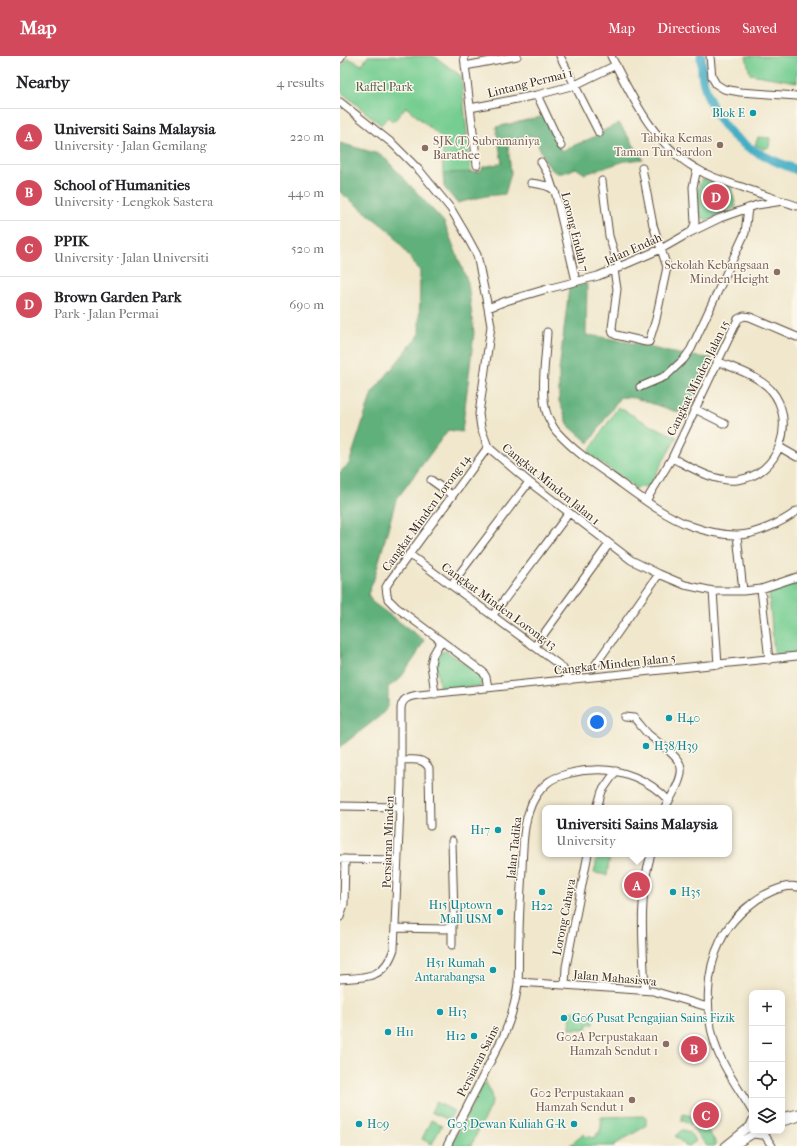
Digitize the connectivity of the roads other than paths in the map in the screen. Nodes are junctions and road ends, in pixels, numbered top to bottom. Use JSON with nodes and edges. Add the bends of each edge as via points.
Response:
{"nodes":[{"id":1,"x":342,"y":56,"type":"edge"},
{"id":2,"x":464,"y":56,"type":"edge"},
{"id":3,"x":512,"y":56,"type":"edge"},
{"id":4,"x":560,"y":56,"type":"edge"},
{"id":5,"x":611,"y":56,"type":"edge"},
{"id":6,"x":710,"y":56,"type":"edge"},
{"id":7,"x":340,"y":59,"type":"edge"},
{"id":8,"x":616,"y":65,"type":"junction"},
{"id":9,"x":465,"y":66,"type":"junction"},
{"id":10,"x":575,"y":85,"type":"junction"},
{"id":11,"x":537,"y":96,"type":"junction"},
{"id":12,"x":797,"y":96,"type":"edge"},
{"id":13,"x":340,"y":102,"type":"edge"},
{"id":14,"x":470,"y":108,"type":"junction"},
{"id":15,"x":599,"y":133,"type":"dead end"},
{"id":16,"x":561,"y":146,"type":"dead end"},
{"id":17,"x":541,"y":162,"type":"dead end"},
{"id":18,"x":477,"y":165,"type":"dead end"},
{"id":19,"x":642,"y":168,"type":"dead end"},
{"id":20,"x":696,"y":169,"type":"junction"},
{"id":21,"x":602,"y":181,"type":"dead end"},
{"id":22,"x":531,"y":183,"type":"dead end"},
{"id":23,"x":553,"y":189,"type":"junction"},
{"id":24,"x":757,"y":193,"type":"junction"},
{"id":25,"x":782,"y":201,"type":"junction"},
{"id":26,"x":757,"y":205,"type":"junction"},
{"id":27,"x":797,"y":206,"type":"edge"},
{"id":28,"x":748,"y":208,"type":"junction"},
{"id":29,"x":696,"y":218,"type":"junction"},
{"id":30,"x":705,"y":224,"type":"junction"},
{"id":31,"x":692,"y":231,"type":"junction"},
{"id":32,"x":662,"y":249,"type":"junction"},
{"id":33,"x":616,"y":269,"type":"junction"},
{"id":34,"x":576,"y":281,"type":"junction"},
{"id":35,"x":488,"y":308,"type":"junction"},
{"id":36,"x":548,"y":332,"type":"dead end"},
{"id":37,"x":797,"y":337,"type":"edge"},
{"id":38,"x":718,"y":361,"type":"junction"},
{"id":39,"x":640,"y":387,"type":"dead end"},
{"id":40,"x":695,"y":409,"type":"junction"},
{"id":41,"x":725,"y":424,"type":"dead end"},
{"id":42,"x":488,"y":447,"type":"junction"},
{"id":43,"x":781,"y":448,"type":"junction"},
{"id":44,"x":797,"y":457,"type":"edge"},
{"id":45,"x":672,"y":458,"type":"junction"},
{"id":46,"x":431,"y":480,"type":"dead end"},
{"id":47,"x":529,"y":482,"type":"junction"},
{"id":48,"x":452,"y":495,"type":"junction"},
{"id":49,"x":646,"y":502,"type":"junction"},
{"id":50,"x":797,"y":511,"type":"edge"},
{"id":51,"x":569,"y":513,"type":"junction"},
{"id":52,"x":737,"y":535,"type":"junction"},
{"id":53,"x":609,"y":544,"type":"junction"},
{"id":54,"x":409,"y":554,"type":"junction"},
{"id":55,"x":658,"y":574,"type":"junction"},
{"id":56,"x":797,"y":577,"type":"edge"},
{"id":57,"x":451,"y":584,"type":"junction"},
{"id":58,"x":760,"y":589,"type":"junction"},
{"id":59,"x":713,"y":591,"type":"junction"},
{"id":60,"x":743,"y":591,"type":"junction"},
{"id":61,"x":493,"y":615,"type":"junction"},
{"id":62,"x":440,"y":641,"type":"junction"},
{"id":63,"x":535,"y":646,"type":"junction"},
{"id":64,"x":797,"y":656,"type":"edge"},
{"id":65,"x":769,"y":660,"type":"junction"},
{"id":66,"x":718,"y":665,"type":"junction"},
{"id":67,"x":593,"y":668,"type":"dead end"},
{"id":68,"x":570,"y":680,"type":"junction"},
{"id":69,"x":488,"y":688,"type":"junction"},
{"id":70,"x":435,"y":694,"type":"junction"},
{"id":71,"x":624,"y":717,"type":"dead end"},
{"id":72,"x":401,"y":760,"type":"junction"},
{"id":73,"x":616,"y":771,"type":"junction"},
{"id":74,"x":669,"y":801,"type":"junction"},
{"id":75,"x":598,"y":805,"type":"edge"},
{"id":76,"x":667,"y":805,"type":"edge"},
{"id":77,"x":340,"y":806,"type":"edge"},
{"id":78,"x":400,"y":807,"type":"junction"},
{"id":79,"x":430,"y":826,"type":"dead end"},
{"id":80,"x":452,"y":841,"type":"dead end"},
{"id":81,"x":587,"y":857,"type":"edge"},
{"id":82,"x":650,"y":857,"type":"edge"},
{"id":83,"x":342,"y":859,"type":"edge"},
{"id":84,"x":398,"y":860,"type":"junction"},
{"id":85,"x":797,"y":887,"type":"edge"},
{"id":86,"x":340,"y":917,"type":"edge"},
{"id":87,"x":452,"y":926,"type":"junction"},
{"id":88,"x":395,"y":928,"type":"junction"},
{"id":89,"x":452,"y":945,"type":"dead end"},
{"id":90,"x":340,"y":979,"type":"edge"},
{"id":91,"x":518,"y":982,"type":"junction"},
{"id":92,"x":565,"y":985,"type":"junction"},
{"id":93,"x":645,"y":990,"type":"junction"},
{"id":94,"x":708,"y":1007,"type":"junction"},
{"id":95,"x":749,"y":1106,"type":"edge"},
{"id":96,"x":797,"y":1113,"type":"edge"},
{"id":97,"x":785,"y":1116,"type":"edge"},
{"id":98,"x":797,"y":1118,"type":"edge"},
{"id":99,"x":785,"y":1121,"type":"edge"},
{"id":100,"x":749,"y":1125,"type":"edge"},
{"id":101,"x":754,"y":1134,"type":"joint"},
{"id":102,"x":762,"y":1134,"type":"edge"},
{"id":103,"x":767,"y":1134,"type":"edge"},
{"id":104,"x":447,"y":1146,"type":"edge"},
{"id":105,"x":725,"y":1146,"type":"edge"},
{"id":106,"x":734,"y":1146,"type":"edge"},
{"id":107,"x":772,"y":1146,"type":"edge"}],
"edges":[{"from":1,"to":7,"type":"street"},
{"from":2,"to":9,"type":"street"},
{"from":3,"to":9,"type":"street"},
{"from":4,"to":10,"type":"street"},
{"from":5,"to":8,"type":"street"},
{"from":6,"to":12,"type":"street","via":[[712,77],[716,84],[724,89]]},
{"from":8,"to":10,"type":"street","name":"Lintang Permai 1"},
{"from":8,"to":20,"type":"street","via":[[651,126],[676,155]]},
{"from":9,"to":14,"type":"street"},
{"from":10,"to":11,"type":"street","name":"Lintang Permai 1"},
{"from":10,"to":15,"type":"street"},
{"from":11,"to":14,"type":"street","name":"Lintang Permai 1"},
{"from":11,"to":16,"type":"street"},
{"from":13,"to":35,"type":"street","name":"Cangkat Minden Jalan 1","via":[[393,144],[451,209],[477,254]]},
{"from":14,"to":18,"type":"street"},
{"from":17,"to":23,"type":"street"},
{"from":19,"to":32,"type":"street","via":[[653,225]]},
{"from":20,"to":24,"type":"street"},
{"from":20,"to":29,"type":"street","via":[[693,187]]},
{"from":21,"to":33,"type":"street"},
{"from":22,"to":23,"type":"street","name":"Lorong Endah 7"},
{"from":23,"to":34,"type":"street","name":"Lorong Endah 7"},
{"from":24,"to":25,"type":"street"},
{"from":24,"to":26,"type":"street","via":[[760,200]]},
{"from":25,"to":26,"type":"street","name":"Jalan Endah"},
{"from":25,"to":27,"type":"street"},
{"from":26,"to":28,"type":"street","name":"Jalan Endah"},
{"from":28,"to":30,"type":"street","name":"Jalan Endah"},
{"from":28,"to":39,"type":"street","via":[[745,233],[691,349],[666,376]]},
{"from":29,"to":30,"type":"street"},
{"from":29,"to":31,"type":"street"},
{"from":30,"to":31,"type":"street","name":"Jalan Endah"},
{"from":31,"to":32,"type":"street","name":"Jalan Endah"},
{"from":32,"to":33,"type":"street","name":"Jalan Endah"},
{"from":32,"to":33,"type":"street","via":[[667,267],[651,340],[646,342],[613,333]]},
{"from":33,"to":34,"type":"street","name":"Jalan Endah"},
{"from":34,"to":35,"type":"street","name":"Jalan Endah"},
{"from":35,"to":42,"type":"street","name":"Cangkat Minden Jalan 1","via":[[491,326],[479,414],[480,428]]},
{"from":36,"to":49,"type":"street","via":[[544,402],[547,415],[556,431],[575,450]]},
{"from":37,"to":38,"type":"street","name":"Cangkat Minden Jalan 15","via":[[744,316],[736,322]]},
{"from":38,"to":40,"type":"street","name":"Cangkat Minden Jalan 15"},
{"from":38,"to":43,"type":"street","via":[[759,380],[778,397],[784,423]]},
{"from":40,"to":41,"type":"street"},
{"from":40,"to":45,"type":"street","name":"Cangkat Minden Jalan 15"},
{"from":42,"to":47,"type":"street","name":"Cangkat Minden Jalan 1"},
{"from":42,"to":48,"type":"street","name":"Cangkat Minden Lorong 14"},
{"from":43,"to":44,"type":"street"},
{"from":43,"to":45,"type":"street","via":[[774,460],[761,472],[738,480],[710,476]]},
{"from":45,"to":49,"type":"street","name":"Cangkat Minden Jalan 15"},
{"from":46,"to":48,"type":"street"},
{"from":47,"to":51,"type":"street","name":"Cangkat Minden Jalan 1"},
{"from":47,"to":57,"type":"street"},
{"from":48,"to":54,"type":"street","name":"Cangkat Minden Lorong 14"},
{"from":49,"to":52,"type":"street","via":[[690,526]]},
{"from":50,"to":52,"type":"street","via":[[764,529]]},
{"from":51,"to":53,"type":"street","name":"Cangkat Minden Jalan 1"},
{"from":51,"to":61,"type":"street"},
{"from":52,"to":60,"type":"street"},
{"from":53,"to":55,"type":"street","name":"Cangkat Minden Jalan 1","via":[[631,560]]},
{"from":53,"to":63,"type":"street"},
{"from":54,"to":57,"type":"street","name":"Cangkat Minden Lorong 13"},
{"from":54,"to":62,"type":"street","name":"Cangkat Minden Lorong 14","via":[[386,587],[388,599]]},
{"from":55,"to":59,"type":"street","name":"Cangkat Minden Jalan 1","via":[[685,585]]},
{"from":55,"to":67,"type":"street"},
{"from":56,"to":58,"type":"street","name":"Cangkat Minden Jalan 1"},
{"from":57,"to":61,"type":"street","name":"Cangkat Minden Lorong 13"},
{"from":58,"to":60,"type":"street","name":"Cangkat Minden Jalan 1"},
{"from":58,"to":65,"type":"street"},
{"from":59,"to":60,"type":"street","name":"Cangkat Minden Jalan 1"},
{"from":59,"to":66,"type":"street"},
{"from":61,"to":63,"type":"street","name":"Cangkat Minden Lorong 13"},
{"from":62,"to":69,"type":"street","name":"Cangkat Minden Lorong 14","via":[[483,672]]},
{"from":62,"to":70,"type":"street","via":[[431,664]]},
{"from":63,"to":68,"type":"street","name":"Cangkat Minden Lorong 13","via":[[562,667]]},
{"from":64,"to":65,"type":"street","name":"Cangkat Minden Jalan 5"},
{"from":65,"to":66,"type":"street","name":"Cangkat Minden Jalan 5"},
{"from":66,"to":68,"type":"street","name":"Cangkat Minden Jalan 5"},
{"from":68,"to":69,"type":"street","name":"Cangkat Minden Jalan 5"},
{"from":69,"to":70,"type":"street","name":"Cangkat Minden Jalan 5"},
{"from":70,"to":72,"type":"street","name":"Persiaran Minden","via":[[410,697],[402,703]]},
{"from":71,"to":74,"type":"street","via":[[634,718],[680,765],[680,774]]},
{"from":72,"to":78,"type":"street","name":"Persiaran Minden"},
{"from":72,"to":79,"type":"street","via":[[421,760],[430,768]]},
{"from":73,"to":74,"type":"street","name":"Jalan Tadika","via":[[640,779]]},
{"from":73,"to":75,"type":"street","via":[[602,791]]},
{"from":73,"to":91,"type":"street","name":"Jalan Tadika","via":[[590,770],[552,779],[535,797],[524,832]]},
{"from":74,"to":76,"type":"street"},
{"from":77,"to":78,"type":"street"},
{"from":78,"to":84,"type":"street","name":"Persiaran Minden"},
{"from":80,"to":87,"type":"street"},
{"from":81,"to":92,"type":"street","name":"Lorong Cahaya","via":[[566,967]]},
{"from":82,"to":93,"type":"street","via":[[645,883],[643,927]]},
{"from":83,"to":84,"type":"street"},
{"from":83,"to":86,"type":"street","via":[[344,904]]},
{"from":84,"to":88,"type":"street","name":"Persiaran Minden"},
{"from":85,"to":94,"type":"street","via":[[775,890],[753,902],[726,930],[715,955]]},
{"from":87,"to":88,"type":"street"},
{"from":87,"to":89,"type":"street"},
{"from":88,"to":90,"type":"street","name":"Persiaran Minden","via":[[394,949],[383,969],[368,977]]},
{"from":91,"to":92,"type":"street","name":"Jalan Mahasiswa"},
{"from":91,"to":104,"type":"street","name":"Persiaran Sains","via":[[510,1022]]},
{"from":92,"to":93,"type":"street","name":"Jalan Mahasiswa"},
{"from":93,"to":94,"type":"street","name":"Jalan Mahasiswa"},
{"from":94,"to":95,"type":"street","via":[[717,1048]]},
{"from":96,"to":97,"type":"street"},
{"from":98,"to":99,"type":"street"},
{"from":100,"to":105,"type":"street"},
{"from":101,"to":102,"type":"street"},
{"from":101,"to":106,"type":"street"},
{"from":103,"to":107,"type":"street"}]}
